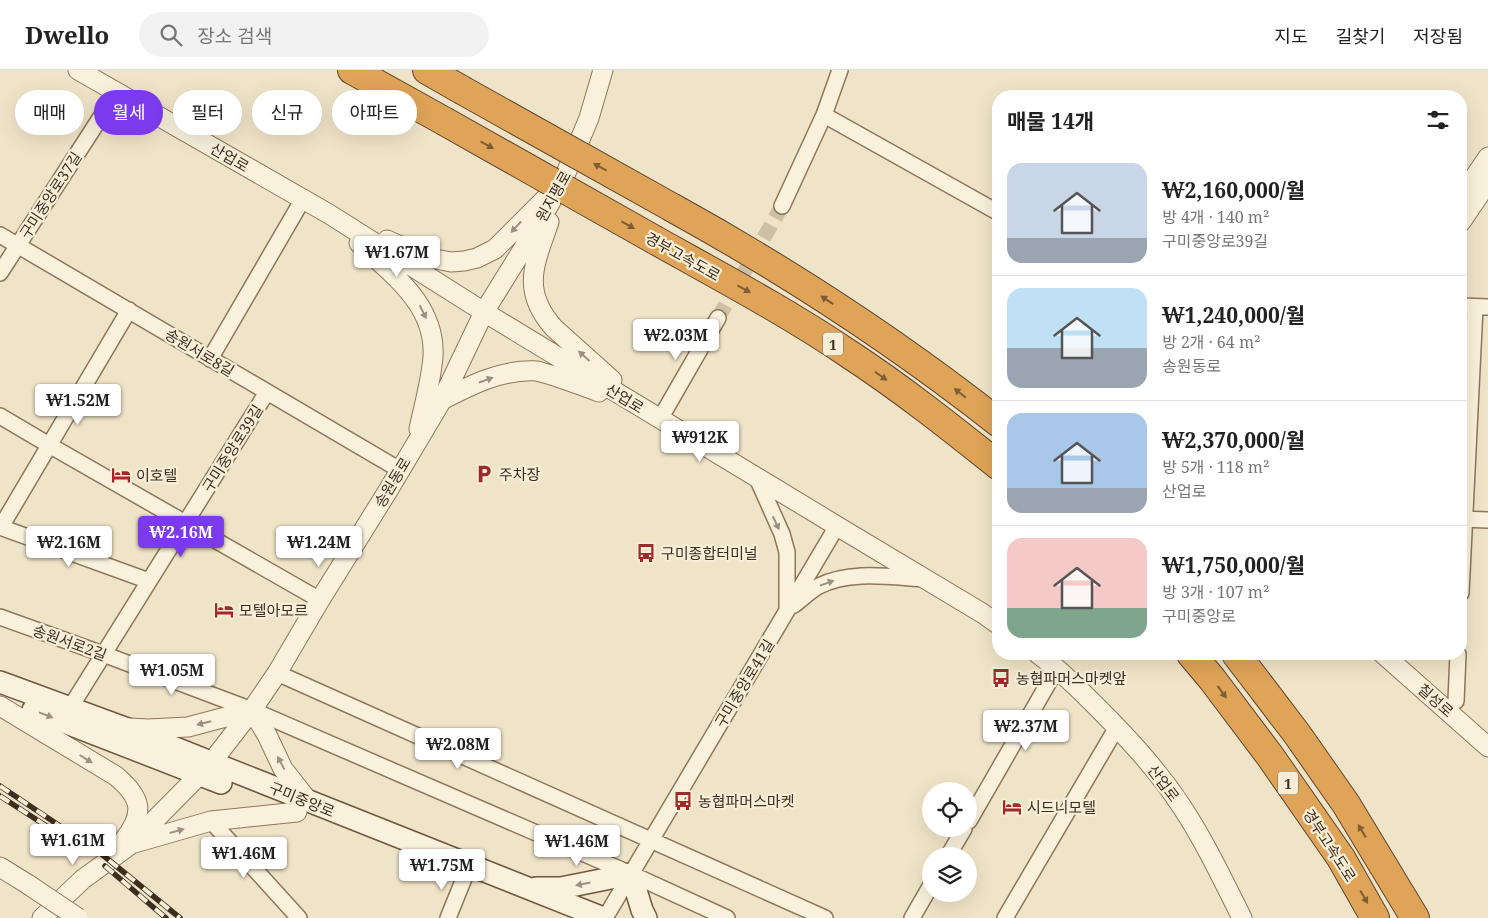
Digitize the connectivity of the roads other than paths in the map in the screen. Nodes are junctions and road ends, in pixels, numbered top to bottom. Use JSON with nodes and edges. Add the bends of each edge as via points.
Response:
{"nodes":[{"id":1,"x":78,"y":70,"type":"edge"},
{"id":2,"x":352,"y":70,"type":"edge"},
{"id":3,"x":427,"y":70,"type":"edge"},
{"id":4,"x":603,"y":70,"type":"edge"},
{"id":5,"x":840,"y":70,"type":"edge"},
{"id":6,"x":113,"y":90,"type":"edge"},
{"id":7,"x":824,"y":115,"type":"junction"},
{"id":8,"x":163,"y":118,"type":"edge"},
{"id":9,"x":94,"y":128,"type":"edge"},
{"id":10,"x":1488,"y":158,"type":"edge"},
{"id":11,"x":563,"y":180,"type":"junction"},
{"id":12,"x":1488,"y":182,"type":"edge"},
{"id":13,"x":1467,"y":188,"type":"edge"},
{"id":14,"x":303,"y":199,"type":"junction"},
{"id":15,"x":782,"y":206,"type":"tunnel mouth"},
{"id":16,"x":992,"y":209,"type":"edge"},
{"id":17,"x":1467,"y":213,"type":"edge"},
{"id":18,"x":329,"y":214,"type":"junction"},
{"id":19,"x":0,"y":235,"type":"edge"},
{"id":20,"x":18,"y":245,"type":"junction"},
{"id":21,"x":0,"y":273,"type":"edge"},
{"id":22,"x":1475,"y":307,"type":"edge"},
{"id":23,"x":129,"y":310,"type":"junction"},
{"id":24,"x":484,"y":312,"type":"junction"},
{"id":25,"x":718,"y":318,"type":"tunnel mouth"},
{"id":26,"x":210,"y":359,"type":"junction"},
{"id":27,"x":267,"y":392,"type":"junction"},
{"id":28,"x":442,"y":400,"type":"junction"},
{"id":29,"x":654,"y":415,"type":"junction"},
{"id":30,"x":0,"y":416,"type":"edge"},
{"id":31,"x":992,"y":418,"type":"edge"},
{"id":32,"x":416,"y":444,"type":"junction"},
{"id":33,"x":49,"y":445,"type":"junction"},
{"id":34,"x":1467,"y":448,"type":"edge"},
{"id":35,"x":992,"y":460,"type":"edge"},
{"id":36,"x":400,"y":470,"type":"junction"},
{"id":37,"x":757,"y":478,"type":"junction"},
{"id":38,"x":1467,"y":519,"type":"edge"},
{"id":39,"x":1488,"y":520,"type":"edge"},
{"id":40,"x":185,"y":523,"type":"junction"},
{"id":41,"x":837,"y":526,"type":"junction"},
{"id":42,"x":0,"y":527,"type":"edge"},
{"id":43,"x":926,"y":580,"type":"junction"},
{"id":44,"x":149,"y":581,"type":"junction"},
{"id":45,"x":320,"y":600,"type":"junction"},
{"id":46,"x":787,"y":611,"type":"junction"},
{"id":47,"x":0,"y":617,"type":"edge"},
{"id":48,"x":992,"y":620,"type":"edge"},
{"id":49,"x":103,"y":654,"type":"junction"},
{"id":50,"x":1047,"y":660,"type":"edge"},
{"id":51,"x":1196,"y":660,"type":"edge"},
{"id":52,"x":1241,"y":660,"type":"edge"},
{"id":53,"x":1391,"y":660,"type":"edge"},
{"id":54,"x":1409,"y":660,"type":"edge"},
{"id":55,"x":1458,"y":660,"type":"edge"},
{"id":56,"x":1058,"y":668,"type":"junction"},
{"id":57,"x":277,"y":673,"type":"junction"},
{"id":58,"x":0,"y":682,"type":"edge"},
{"id":59,"x":0,"y":697,"type":"edge"},
{"id":60,"x":1456,"y":701,"type":"junction"},
{"id":61,"x":0,"y":706,"type":"edge"},
{"id":62,"x":70,"y":708,"type":"junction"},
{"id":63,"x":252,"y":710,"type":"junction"},
{"id":64,"x":1117,"y":727,"type":"junction"},
{"id":65,"x":125,"y":728,"type":"junction"},
{"id":66,"x":1488,"y":730,"type":"edge"},
{"id":67,"x":1488,"y":747,"type":"edge"},
{"id":68,"x":205,"y":769,"type":"junction"},
{"id":69,"x":303,"y":807,"type":"junction"},
{"id":70,"x":977,"y":807,"type":"edge"},
{"id":71,"x":211,"y":821,"type":"junction"},
{"id":72,"x":651,"y":840,"type":"junction"},
{"id":73,"x":130,"y":845,"type":"junction"},
{"id":74,"x":0,"y":867,"type":"edge"},
{"id":75,"x":631,"y":874,"type":"junction"},
{"id":76,"x":465,"y":876,"type":"junction"},
{"id":77,"x":83,"y":879,"type":"junction"},
{"id":78,"x":525,"y":888,"type":"junction"},
{"id":79,"x":922,"y":901,"type":"edge"},
{"id":80,"x":42,"y":918,"type":"edge"},
{"id":81,"x":78,"y":918,"type":"edge"},
{"id":82,"x":299,"y":918,"type":"edge"},
{"id":83,"x":448,"y":918,"type":"edge"},
{"id":84,"x":569,"y":918,"type":"edge"},
{"id":85,"x":604,"y":918,"type":"edge"},
{"id":86,"x":646,"y":918,"type":"edge"},
{"id":87,"x":727,"y":918,"type":"edge"},
{"id":88,"x":825,"y":918,"type":"edge"},
{"id":89,"x":912,"y":918,"type":"edge"},
{"id":90,"x":1005,"y":918,"type":"edge"},
{"id":91,"x":1242,"y":918,"type":"edge"},
{"id":92,"x":1375,"y":918,"type":"edge"},
{"id":93,"x":1415,"y":918,"type":"edge"}],
"edges":[{"from":1,"to":6,"type":"street","name":"산업로"},
{"from":2,"to":35,"type":"highway","name":"경부고속도로","number":"1","one_way":true,"bridge":true,"via":[[772,306],[850,354]]},
{"from":31,"to":3,"type":"highway","number":"1","one_way":true,"bridge":true,"via":[[872,328],[798,281]]},
{"from":4,"to":11,"type":"street","name":"원지평로","via":[[589,118]]},
{"from":5,"to":7,"type":"street"},
{"from":7,"to":15,"type":"street"},
{"from":7,"to":16,"type":"street"},
{"from":8,"to":14,"type":"street","name":"산업로"},
{"from":9,"to":20,"type":"street","name":"구미중앙로37길"},
{"from":10,"to":13,"type":"street"},
{"from":11,"to":18,"type":"street","one_way":true,"via":[[495,249],[464,261],[425,257]]},
{"from":11,"to":24,"type":"street","name":"원지평로"},
{"from":29,"to":11,"type":"street","one_way":true,"via":[[554,328],[539,308],[533,273]]},
{"from":12,"to":17,"type":"street"},
{"from":14,"to":18,"type":"street","name":"산업로"},
{"from":14,"to":26,"type":"street"},
{"from":18,"to":24,"type":"street","name":"산업로"},
{"from":18,"to":32,"type":"street","one_way":true,"via":[[413,296],[424,312],[432,339],[433,357]]},
{"from":19,"to":20,"type":"street","name":"송원서로8길"},
{"from":20,"to":21,"type":"street","name":"구미중앙로37길"},
{"from":20,"to":23,"type":"street","name":"송원서로8길"},
{"from":22,"to":34,"type":"street"},
{"from":23,"to":26,"type":"street","name":"송원서로8길"},
{"from":23,"to":33,"type":"street"},
{"from":24,"to":28,"type":"street","name":"송원동로"},
{"from":24,"to":29,"type":"street","name":"산업로"},
{"from":25,"to":29,"type":"street"},
{"from":26,"to":27,"type":"street","name":"송원서로8길"},
{"from":27,"to":36,"type":"street","name":"송원서로8길"},
{"from":27,"to":40,"type":"street","name":"구미중앙로39길"},
{"from":28,"to":29,"type":"street","one_way":true,"via":[[492,377],[538,371]]},
{"from":28,"to":32,"type":"street","name":"송원동로"},
{"from":29,"to":37,"type":"street","name":"산업로"},
{"from":30,"to":33,"type":"street"},
{"from":32,"to":36,"type":"street","name":"송원동로"},
{"from":33,"to":40,"type":"street"},
{"from":33,"to":42,"type":"street"},
{"from":36,"to":45,"type":"street","name":"송원동로"},
{"from":37,"to":41,"type":"street","name":"산업로"},
{"from":37,"to":46,"type":"street","one_way":true,"via":[[787,552]]},
{"from":38,"to":39,"type":"street"},
{"from":40,"to":44,"type":"street","name":"구미중앙로39길"},
{"from":40,"to":45,"type":"street"},
{"from":41,"to":43,"type":"street","name":"산업로"},
{"from":41,"to":46,"type":"street","name":"구미중앙로41길"},
{"from":42,"to":44,"type":"street"},
{"from":46,"to":43,"type":"street","one_way":true,"via":[[818,587],[837,580],[864,576]]},
{"from":43,"to":48,"type":"street","name":"산업로"},
{"from":44,"to":49,"type":"street","name":"구미중앙로39길"},
{"from":45,"to":57,"type":"street","name":"송원동로"},
{"from":46,"to":72,"type":"street","name":"구미중앙로41길"},
{"from":47,"to":49,"type":"street","name":"송원서로2길"},
{"from":49,"to":62,"type":"street","name":"구미중앙로39길"},
{"from":49,"to":63,"type":"street","name":"송원서로2길"},
{"from":50,"to":56,"type":"street","name":"산업로"},
{"from":51,"to":92,"type":"highway","name":"경부고속도로","number":"1","one_way":true,"via":[[1341,858]]},
{"from":93,"to":52,"type":"highway","number":"1","one_way":true,"via":[[1346,804]]},
{"from":53,"to":67,"type":"street","name":"칠성로"},
{"from":54,"to":60,"type":"street","name":"칠성로"},
{"from":55,"to":60,"type":"street","name":"칠성로"},
{"from":56,"to":64,"type":"street","name":"산업로"},
{"from":56,"to":70,"type":"street"},
{"from":57,"to":63,"type":"street","name":"송원동로"},
{"from":57,"to":72,"type":"street"},
{"from":58,"to":62,"type":"main road","name":"구미중앙로"},
{"from":59,"to":68,"type":"main road","name":"구미중앙로","one_way":true},
{"from":60,"to":66,"type":"street","name":"칠성로"},
{"from":61,"to":77,"type":"street","one_way":true,"via":[[116,776],[135,797],[138,808],[132,829],[123,842]]},
{"from":62,"to":65,"type":"main road","name":"구미중앙로"},
{"from":63,"to":65,"type":"street","one_way":true,"via":[[188,726]]},
{"from":63,"to":68,"type":"street","name":"송원동로"},
{"from":69,"to":63,"type":"street","one_way":true},
{"from":63,"to":75,"type":"street"},
{"from":64,"to":90,"type":"street"},
{"from":64,"to":91,"type":"street","name":"산업로","via":[[1182,806]]},
{"from":65,"to":68,"type":"main road","name":"구미중앙로"},
{"from":68,"to":69,"type":"main road","name":"구미중앙로"},
{"from":68,"to":73,"type":"street","name":"송원동로"},
{"from":69,"to":71,"type":"street"},
{"from":69,"to":76,"type":"main road","name":"구미중앙로"},
{"from":69,"to":78,"type":"main road","name":"구미중앙로"},
{"from":73,"to":71,"type":"street","one_way":true},
{"from":71,"to":82,"type":"street"},
{"from":72,"to":75,"type":"street","name":"구미중앙로41길"},
{"from":72,"to":88,"type":"street"},
{"from":73,"to":77,"type":"street","name":"송원동로"},
{"from":74,"to":81,"type":"street","bridge":true},
{"from":75,"to":78,"type":"main road","one_way":true,"via":[[561,888]]},
{"from":75,"to":85,"type":"street","name":"구미중앙로41길"},
{"from":75,"to":86,"type":"main road"},
{"from":75,"to":87,"type":"street"},
{"from":76,"to":83,"type":"street"},
{"from":76,"to":84,"type":"main road","name":"구미중앙로"},
{"from":77,"to":80,"type":"street","name":"송원동로"},
{"from":78,"to":85,"type":"main road","name":"구미중앙로"},
{"from":79,"to":89,"type":"street"}]}
